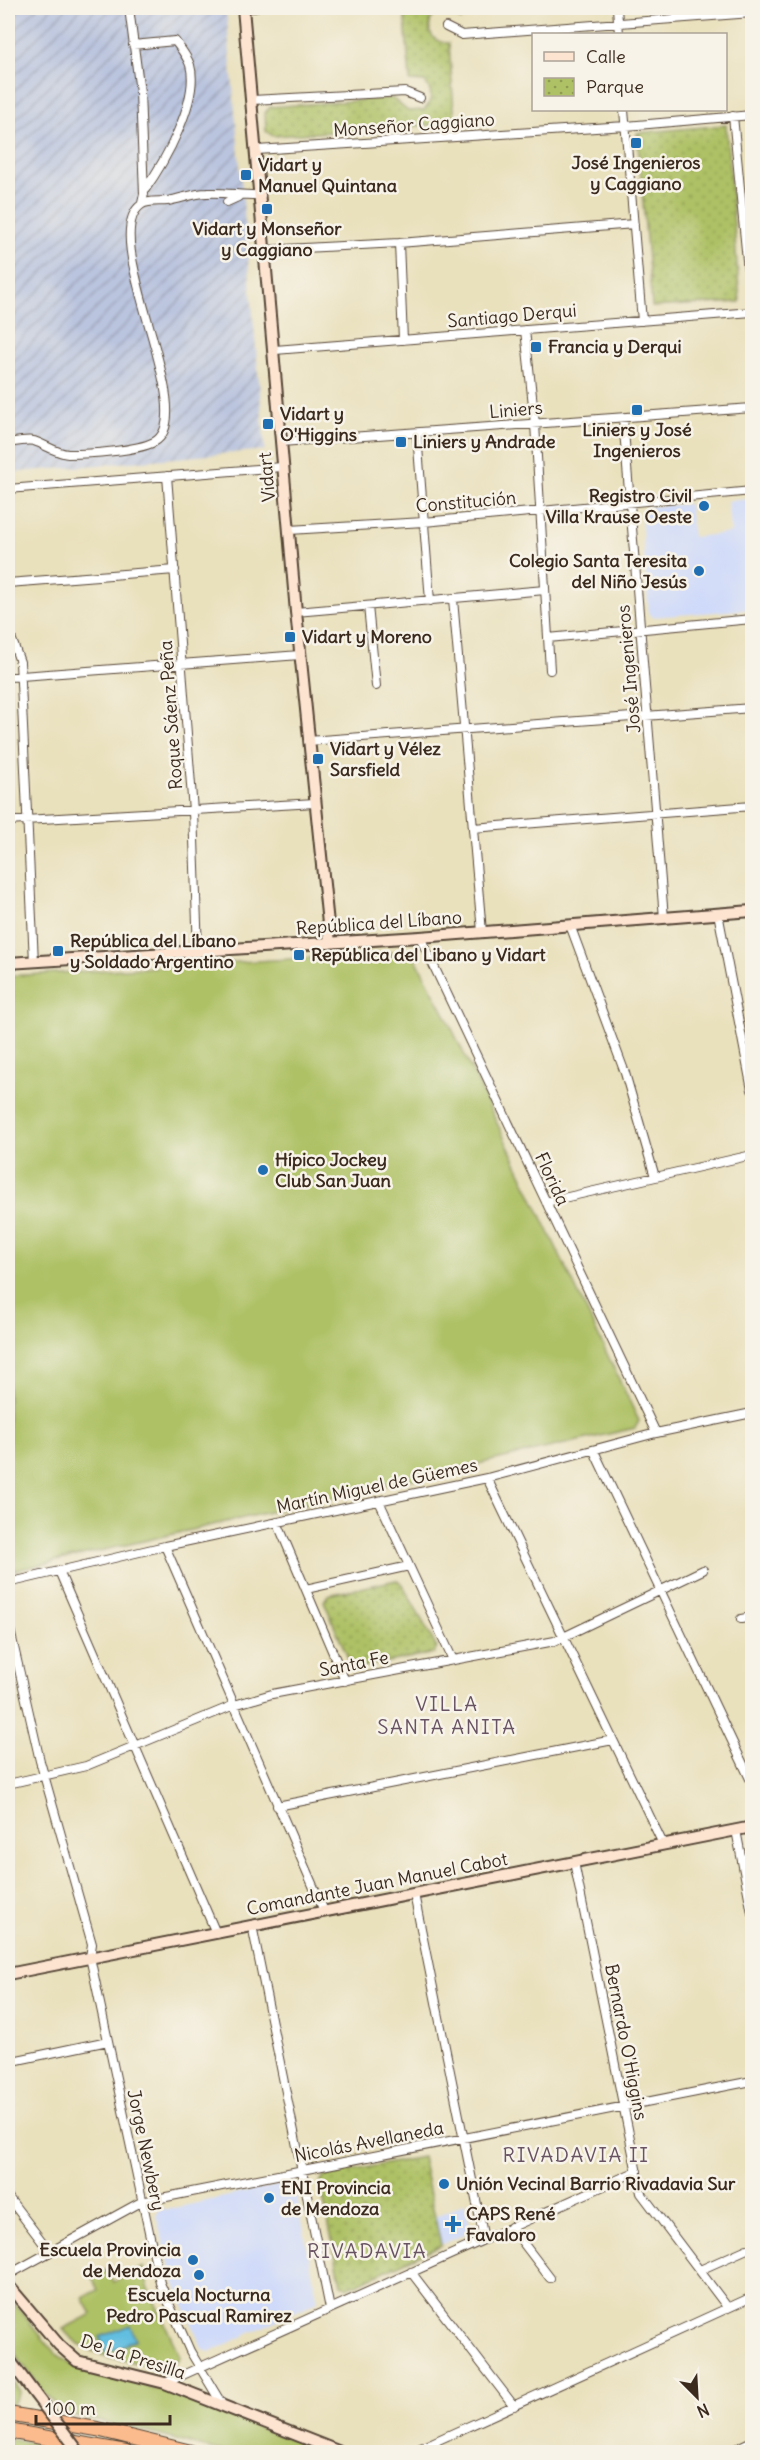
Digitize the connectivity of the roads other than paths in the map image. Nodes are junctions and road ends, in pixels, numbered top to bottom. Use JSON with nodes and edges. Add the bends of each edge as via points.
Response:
{"nodes":[{"id":1,"x":129,"y":8,"type":"edge"},
{"id":2,"x":247,"y":8,"type":"edge"},
{"id":3,"x":617,"y":8,"type":"edge"},
{"id":4,"x":753,"y":13,"type":"edge"},
{"id":5,"x":618,"y":22,"type":"junction"},
{"id":6,"x":446,"y":27,"type":"dead end"},
{"id":7,"x":619,"y":33,"type":"edge"},
{"id":8,"x":133,"y":45,"type":"junction"},
{"id":9,"x":420,"y":98,"type":"dead end"},
{"id":10,"x":252,"y":100,"type":"junction"},
{"id":11,"x":624,"y":111,"type":"edge"},
{"id":12,"x":753,"y":114,"type":"edge"},
{"id":13,"x":734,"y":116,"type":"junction"},
{"id":14,"x":626,"y":126,"type":"junction"},
{"id":15,"x":257,"y":150,"type":"junction"},
{"id":16,"x":144,"y":191,"type":"junction"},
{"id":17,"x":261,"y":195,"type":"junction"},
{"id":18,"x":238,"y":197,"type":"junction"},
{"id":19,"x":227,"y":202,"type":"dead end"},
{"id":20,"x":142,"y":203,"type":"junction"},
{"id":21,"x":753,"y":216,"type":"edge"},
{"id":22,"x":743,"y":217,"type":"junction"},
{"id":23,"x":634,"y":224,"type":"junction"},
{"id":24,"x":399,"y":243,"type":"junction"},
{"id":25,"x":266,"y":250,"type":"junction"},
{"id":26,"x":752,"y":312,"type":"edge"},
{"id":27,"x":642,"y":321,"type":"junction"},
{"id":28,"x":525,"y":330,"type":"junction"},
{"id":29,"x":403,"y":340,"type":"junction"},
{"id":30,"x":275,"y":350,"type":"junction"},
{"id":31,"x":753,"y":408,"type":"edge"},
{"id":32,"x":623,"y":418,"type":"junction"},
{"id":33,"x":535,"y":424,"type":"junction"},
{"id":34,"x":417,"y":434,"type":"junction"},
{"id":35,"x":281,"y":442,"type":"junction"},
{"id":36,"x":8,"y":443,"type":"edge"},
{"id":37,"x":282,"y":467,"type":"junction"},
{"id":38,"x":167,"y":476,"type":"junction"},
{"id":39,"x":8,"y":489,"type":"edge"},
{"id":40,"x":753,"y":491,"type":"edge"},
{"id":41,"x":630,"y":502,"type":"junction"},
{"id":42,"x":541,"y":510,"type":"junction"},
{"id":43,"x":424,"y":522,"type":"junction"},
{"id":44,"x":289,"y":530,"type":"junction"},
{"id":45,"x":175,"y":570,"type":"junction"},
{"id":46,"x":8,"y":583,"type":"edge"},
{"id":47,"x":545,"y":590,"type":"junction"},
{"id":48,"x":453,"y":599,"type":"junction"},
{"id":49,"x":430,"y":601,"type":"junction"},
{"id":50,"x":368,"y":606,"type":"junction"},
{"id":51,"x":296,"y":612,"type":"junction"},
{"id":52,"x":753,"y":619,"type":"edge"},
{"id":53,"x":8,"y":629,"type":"edge"},
{"id":54,"x":642,"y":630,"type":"junction"},
{"id":55,"x":548,"y":638,"type":"junction"},
{"id":56,"x":300,"y":655,"type":"junction"},
{"id":57,"x":182,"y":664,"type":"junction"},
{"id":58,"x":550,"y":670,"type":"dead end"},
{"id":59,"x":21,"y":676,"type":"junction"},
{"id":60,"x":8,"y":677,"type":"edge"},
{"id":61,"x":376,"y":686,"type":"dead end"},
{"id":62,"x":753,"y":708,"type":"edge"},
{"id":63,"x":648,"y":715,"type":"junction"},
{"id":64,"x":464,"y":729,"type":"junction"},
{"id":65,"x":308,"y":741,"type":"junction"},
{"id":66,"x":315,"y":803,"type":"junction"},
{"id":67,"x":753,"y":806,"type":"edge"},
{"id":68,"x":193,"y":811,"type":"junction"},
{"id":69,"x":656,"y":815,"type":"junction"},
{"id":70,"x":26,"y":820,"type":"junction"},
{"id":71,"x":8,"y":821,"type":"edge"},
{"id":72,"x":473,"y":828,"type":"junction"},
{"id":73,"x":753,"y":911,"type":"edge"},
{"id":74,"x":718,"y":914,"type":"junction"},
{"id":75,"x":664,"y":918,"type":"junction"},
{"id":76,"x":570,"y":925,"type":"junction"},
{"id":77,"x":482,"y":932,"type":"junction"},
{"id":78,"x":420,"y":937,"type":"junction"},
{"id":79,"x":330,"y":943,"type":"junction"},
{"id":80,"x":198,"y":952,"type":"junction"},
{"id":81,"x":34,"y":962,"type":"junction"},
{"id":82,"x":8,"y":963,"type":"edge"},
{"id":83,"x":753,"y":1090,"type":"edge"},
{"id":84,"x":753,"y":1155,"type":"edge"},
{"id":85,"x":655,"y":1177,"type":"junction"},
{"id":86,"x":546,"y":1202,"type":"junction"},
{"id":87,"x":753,"y":1413,"type":"edge"},
{"id":88,"x":656,"y":1433,"type":"junction"},
{"id":89,"x":594,"y":1451,"type":"junction"},
{"id":90,"x":487,"y":1478,"type":"junction"},
{"id":91,"x":379,"y":1501,"type":"junction"},
{"id":92,"x":277,"y":1522,"type":"junction"},
{"id":93,"x":165,"y":1546,"type":"junction"},
{"id":94,"x":410,"y":1566,"type":"junction"},
{"id":95,"x":703,"y":1570,"type":"dead end"},
{"id":96,"x":60,"y":1571,"type":"junction"},
{"id":97,"x":8,"y":1583,"type":"edge"},
{"id":98,"x":306,"y":1589,"type":"junction"},
{"id":99,"x":661,"y":1590,"type":"junction"},
{"id":100,"x":753,"y":1617,"type":"edge"},
{"id":101,"x":741,"y":1619,"type":"dead end"},
{"id":102,"x":8,"y":1621,"type":"edge"},
{"id":103,"x":563,"y":1637,"type":"junction"},
{"id":104,"x":453,"y":1660,"type":"junction"},
{"id":105,"x":345,"y":1681,"type":"junction"},
{"id":106,"x":234,"y":1705,"type":"junction"},
{"id":107,"x":613,"y":1740,"type":"junction"},
{"id":108,"x":135,"y":1746,"type":"junction"},
{"id":109,"x":44,"y":1776,"type":"junction"},
{"id":110,"x":753,"y":1783,"type":"edge"},
{"id":111,"x":8,"y":1784,"type":"edge"},
{"id":112,"x":277,"y":1806,"type":"junction"},
{"id":113,"x":753,"y":1827,"type":"edge"},
{"id":114,"x":736,"y":1830,"type":"junction"},
{"id":115,"x":663,"y":1845,"type":"junction"},
{"id":116,"x":574,"y":1862,"type":"junction"},
{"id":117,"x":414,"y":1894,"type":"junction"},
{"id":118,"x":324,"y":1911,"type":"junction"},
{"id":119,"x":753,"y":1913,"type":"edge"},
{"id":120,"x":252,"y":1926,"type":"junction"},
{"id":121,"x":216,"y":1933,"type":"junction"},
{"id":122,"x":90,"y":1957,"type":"junction"},
{"id":123,"x":8,"y":1974,"type":"edge"},
{"id":124,"x":108,"y":2041,"type":"junction"},
{"id":125,"x":8,"y":2062,"type":"edge"},
{"id":126,"x":753,"y":2081,"type":"edge"},
{"id":127,"x":624,"y":2107,"type":"junction"},
{"id":128,"x":463,"y":2138,"type":"junction"},
{"id":129,"x":302,"y":2170,"type":"junction"},
{"id":130,"x":637,"y":2171,"type":"junction"},
{"id":131,"x":8,"y":2197,"type":"edge"},
{"id":132,"x":141,"y":2202,"type":"junction"},
{"id":133,"x":511,"y":2228,"type":"junction"},
{"id":134,"x":484,"y":2240,"type":"junction"},
{"id":135,"x":747,"y":2249,"type":"dead end"},
{"id":136,"x":50,"y":2252,"type":"junction"},
{"id":137,"x":700,"y":2270,"type":"junction"},
{"id":138,"x":411,"y":2272,"type":"junction"},
{"id":139,"x":8,"y":2275,"type":"edge"},
{"id":140,"x":550,"y":2278,"type":"dead end"},
{"id":141,"x":8,"y":2285,"type":"edge"},
{"id":142,"x":753,"y":2297,"type":"edge"},
{"id":143,"x":728,"y":2308,"type":"junction"},
{"id":144,"x":330,"y":2309,"type":"junction"},
{"id":145,"x":8,"y":2358,"type":"edge"},
{"id":146,"x":200,"y":2367,"type":"junction"},
{"id":147,"x":165,"y":2383,"type":"junction"},
{"id":148,"x":223,"y":2406,"type":"junction"},
{"id":149,"x":514,"y":2406,"type":"junction"},
{"id":150,"x":8,"y":2414,"type":"edge"},
{"id":151,"x":8,"y":2431,"type":"edge"},
{"id":152,"x":753,"y":2441,"type":"edge"},
{"id":153,"x":79,"y":2452,"type":"edge"},
{"id":154,"x":126,"y":2452,"type":"edge"},
{"id":155,"x":191,"y":2452,"type":"edge"},
{"id":156,"x":340,"y":2452,"type":"edge"},
{"id":157,"x":412,"y":2452,"type":"edge"},
{"id":158,"x":729,"y":2452,"type":"edge"}],
"edges":[{"from":1,"to":8,"type":"street"},
{"from":2,"to":10,"type":"main road","name":"Vidart"},
{"from":3,"to":5,"type":"street"},
{"from":4,"to":5,"type":"street"},
{"from":5,"to":6,"type":"street","via":[[462,35]]},
{"from":5,"to":7,"type":"street"},
{"from":8,"to":16,"type":"street","via":[[140,92]]},
{"from":8,"to":16,"type":"street","via":[[175,41],[190,66],[192,82],[178,129]]},
{"from":9,"to":10,"type":"street","via":[[405,92]]},
{"from":10,"to":15,"type":"main road","name":"Vidart"},
{"from":11,"to":14,"type":"street"},
{"from":12,"to":13,"type":"street","name":"Monseñor Caggiano"},
{"from":13,"to":14,"type":"street","name":"Monseñor Caggiano"},
{"from":13,"to":22,"type":"street"},
{"from":14,"to":15,"type":"street","name":"Monseñor Caggiano"},
{"from":14,"to":23,"type":"street"},
{"from":15,"to":17,"type":"main road","name":"Vidart"},
{"from":16,"to":20,"type":"street"},
{"from":17,"to":18,"type":"street"},
{"from":17,"to":25,"type":"main road","name":"Vidart"},
{"from":18,"to":19,"type":"street"},
{"from":18,"to":20,"type":"street","via":[[205,193]]},
{"from":20,"to":36,"type":"street","via":[[134,213],[132,239],[136,283],[159,354],[168,409],[164,433],[155,442],[139,447],[67,454],[33,440]]},
{"from":21,"to":22,"type":"street"},
{"from":22,"to":26,"type":"street"},
{"from":23,"to":24,"type":"street"},
{"from":23,"to":27,"type":"street"},
{"from":24,"to":25,"type":"street"},
{"from":24,"to":29,"type":"street"},
{"from":25,"to":30,"type":"main road","name":"Vidart"},
{"from":26,"to":27,"type":"street","name":"Santiago Derqui"},
{"from":27,"to":28,"type":"street","name":"Santiago Derqui"},
{"from":28,"to":29,"type":"street","name":"Santiago Derqui"},
{"from":28,"to":33,"type":"street"},
{"from":29,"to":30,"type":"street","name":"Santiago Derqui"},
{"from":30,"to":35,"type":"main road","name":"Vidart"},
{"from":31,"to":32,"type":"street","name":"Liniers"},
{"from":32,"to":33,"type":"street","name":"Liniers"},
{"from":32,"to":41,"type":"street","name":"José Ingenieros"},
{"from":33,"to":34,"type":"street","name":"Liniers"},
{"from":33,"to":42,"type":"street"},
{"from":34,"to":35,"type":"street","name":"Liniers"},
{"from":34,"to":43,"type":"street"},
{"from":35,"to":37,"type":"main road","name":"Vidart"},
{"from":37,"to":38,"type":"street"},
{"from":37,"to":44,"type":"main road","name":"Vidart"},
{"from":38,"to":39,"type":"street"},
{"from":38,"to":45,"type":"street","name":"Roque Sáenz Peña"},
{"from":40,"to":41,"type":"street","name":"Constitución"},
{"from":41,"to":42,"type":"street","name":"Constitución"},
{"from":41,"to":54,"type":"street","name":"José Ingenieros"},
{"from":42,"to":43,"type":"street","name":"Constitución"},
{"from":42,"to":47,"type":"street"},
{"from":43,"to":44,"type":"street","name":"Constitución"},
{"from":43,"to":49,"type":"street"},
{"from":44,"to":51,"type":"main road","name":"Vidart"},
{"from":45,"to":46,"type":"street"},
{"from":45,"to":57,"type":"street","name":"Roque Sáenz Peña"},
{"from":47,"to":48,"type":"street"},
{"from":47,"to":55,"type":"street"},
{"from":48,"to":49,"type":"street"},
{"from":48,"to":64,"type":"street"},
{"from":49,"to":50,"type":"street"},
{"from":50,"to":51,"type":"street"},
{"from":50,"to":61,"type":"street"},
{"from":51,"to":56,"type":"main road","name":"Vidart"},
{"from":52,"to":54,"type":"street"},
{"from":53,"to":59,"type":"street","via":[[17,648]]},
{"from":54,"to":55,"type":"street"},
{"from":54,"to":63,"type":"street","name":"José Ingenieros"},
{"from":55,"to":58,"type":"street"},
{"from":56,"to":57,"type":"street"},
{"from":56,"to":65,"type":"main road","name":"Vidart"},
{"from":57,"to":59,"type":"street"},
{"from":57,"to":68,"type":"street","name":"Roque Sáenz Peña"},
{"from":59,"to":60,"type":"street"},
{"from":59,"to":70,"type":"street"},
{"from":62,"to":63,"type":"street"},
{"from":63,"to":64,"type":"street"},
{"from":63,"to":69,"type":"street","name":"José Ingenieros"},
{"from":64,"to":65,"type":"street"},
{"from":64,"to":72,"type":"street"},
{"from":65,"to":66,"type":"main road","name":"Vidart"},
{"from":66,"to":68,"type":"street"},
{"from":66,"to":79,"type":"main road","name":"Vidart"},
{"from":67,"to":69,"type":"street"},
{"from":68,"to":70,"type":"street"},
{"from":68,"to":80,"type":"street","name":"Roque Sáenz Peña"},
{"from":69,"to":72,"type":"street"},
{"from":69,"to":75,"type":"street","name":"José Ingenieros"},
{"from":70,"to":71,"type":"street"},
{"from":70,"to":81,"type":"street"},
{"from":72,"to":77,"type":"street"},
{"from":73,"to":74,"type":"main road","name":"República del Líbano"},
{"from":74,"to":75,"type":"main road","name":"República del Líbano"},
{"from":74,"to":83,"type":"street"},
{"from":75,"to":76,"type":"main road","name":"República del Líbano"},
{"from":76,"to":77,"type":"main road","name":"República del Líbano"},
{"from":76,"to":85,"type":"street","via":[[625,1072]]},
{"from":77,"to":78,"type":"main road","name":"República del Líbano"},
{"from":78,"to":79,"type":"main road","name":"República del Líbano"},
{"from":78,"to":86,"type":"street","name":"Florida"},
{"from":79,"to":80,"type":"main road","name":"República del Líbano"},
{"from":80,"to":81,"type":"main road","name":"República del Líbano"},
{"from":81,"to":82,"type":"main road","name":"República del Líbano"},
{"from":84,"to":85,"type":"street"},
{"from":85,"to":86,"type":"street"},
{"from":86,"to":88,"type":"street","name":"Florida"},
{"from":87,"to":88,"type":"street","name":"Martín Miguel de Güemes"},
{"from":88,"to":89,"type":"street","name":"Martín Miguel de Güemes"},
{"from":89,"to":90,"type":"street","name":"Martín Miguel de Güemes"},
{"from":89,"to":99,"type":"street"},
{"from":90,"to":91,"type":"street","name":"Martín Miguel de Güemes"},
{"from":90,"to":103,"type":"street"},
{"from":91,"to":92,"type":"street","name":"Martín Miguel de Güemes"},
{"from":91,"to":94,"type":"street"},
{"from":92,"to":93,"type":"street","name":"Martín Miguel de Güemes"},
{"from":92,"to":98,"type":"street"},
{"from":93,"to":96,"type":"street","name":"Martín Miguel de Güemes"},
{"from":93,"to":106,"type":"street"},
{"from":94,"to":98,"type":"street"},
{"from":94,"to":104,"type":"street"},
{"from":95,"to":99,"type":"street","name":"Santa Fe"},
{"from":96,"to":97,"type":"street","name":"Martín Miguel de Güemes"},
{"from":96,"to":108,"type":"street"},
{"from":98,"to":105,"type":"street"},
{"from":99,"to":103,"type":"street","name":"Santa Fe"},
{"from":99,"to":110,"type":"street"},
{"from":100,"to":101,"type":"street"},
{"from":102,"to":109,"type":"street","name":"Jorge Newbery"},
{"from":103,"to":104,"type":"street","name":"Santa Fe"},
{"from":103,"to":107,"type":"street"},
{"from":104,"to":105,"type":"street","name":"Santa Fe"},
{"from":105,"to":106,"type":"street","name":"Santa Fe"},
{"from":106,"to":108,"type":"street","name":"Santa Fe"},
{"from":106,"to":112,"type":"street"},
{"from":107,"to":112,"type":"street"},
{"from":107,"to":115,"type":"street"},
{"from":108,"to":109,"type":"street","name":"Santa Fe","via":[[86,1767]]},
{"from":108,"to":121,"type":"street"},
{"from":109,"to":111,"type":"street","name":"Santa Fe"},
{"from":109,"to":122,"type":"street","name":"Jorge Newbery","via":[[92,1944]]},
{"from":112,"to":118,"type":"street"},
{"from":113,"to":114,"type":"main road","name":"Comandante Juan Manuel Cabot"},
{"from":114,"to":115,"type":"main road","name":"Comandante Juan Manuel Cabot"},
{"from":114,"to":119,"type":"street"},
{"from":115,"to":116,"type":"main road","name":"Comandante Juan Manuel Cabot"},
{"from":116,"to":117,"type":"main road","name":"Comandante Juan Manuel Cabot"},
{"from":116,"to":127,"type":"street","name":"Bernardo O'Higgins"},
{"from":117,"to":118,"type":"main road","name":"Comandante Juan Manuel Cabot"},
{"from":117,"to":128,"type":"street"},
{"from":118,"to":120,"type":"main road","name":"Comandante Juan Manuel Cabot"},
{"from":120,"to":121,"type":"main road","name":"Comandante Juan Manuel Cabot"},
{"from":120,"to":129,"type":"street"},
{"from":121,"to":122,"type":"main road","name":"Comandante Juan Manuel Cabot"},
{"from":122,"to":123,"type":"main road","name":"Comandante Juan Manuel Cabot"},
{"from":122,"to":124,"type":"street","name":"Jorge Newbery"},
{"from":124,"to":125,"type":"street"},
{"from":124,"to":132,"type":"street","name":"Jorge Newbery"},
{"from":126,"to":127,"type":"street","name":"Nicolás Avellaneda"},
{"from":127,"to":128,"type":"street","name":"Nicolás Avellaneda"},
{"from":127,"to":130,"type":"street","name":"Bernardo O'Higgins"},
{"from":128,"to":129,"type":"street","name":"Nicolás Avellaneda"},
{"from":128,"to":134,"type":"street"},
{"from":129,"to":132,"type":"street","name":"Nicolás Avellaneda"},
{"from":129,"to":144,"type":"street"},
{"from":130,"to":133,"type":"street"},
{"from":130,"to":137,"type":"street","name":"Bernardo O'Higgins","via":[[641,2193]]},
{"from":131,"to":136,"type":"street"},
{"from":132,"to":136,"type":"street","name":"Nicolás Avellaneda"},
{"from":132,"to":146,"type":"street","name":"Jorge Newbery","via":[[160,2283]]},
{"from":133,"to":134,"type":"street"},
{"from":133,"to":140,"type":"street"},
{"from":134,"to":138,"type":"street"},
{"from":135,"to":137,"type":"street"},
{"from":136,"to":139,"type":"street","name":"Nicolás Avellaneda"},
{"from":137,"to":143,"type":"street","name":"Bernardo O'Higgins"},
{"from":138,"to":144,"type":"street"},
{"from":138,"to":149,"type":"street"},
{"from":141,"to":147,"type":"main road","name":"De La Presilla","via":[[59,2345],[78,2361]]},
{"from":142,"to":143,"type":"street"},
{"from":143,"to":149,"type":"street"},
{"from":144,"to":146,"type":"street"},
{"from":145,"to":153,"type":"main road","bridge":true},
{"from":146,"to":147,"type":"street"},
{"from":146,"to":148,"type":"street","name":"Jorge Newbery"},
{"from":147,"to":148,"type":"main road","name":"De La Presilla"},
{"from":148,"to":156,"type":"main road","name":"De La Presilla"},
{"from":149,"to":157,"type":"street"},
{"from":150,"to":155,"type":"highway","via":[[111,2432]]},
{"from":151,"to":154,"type":"highway"},
{"from":152,"to":158,"type":"street"}]}
